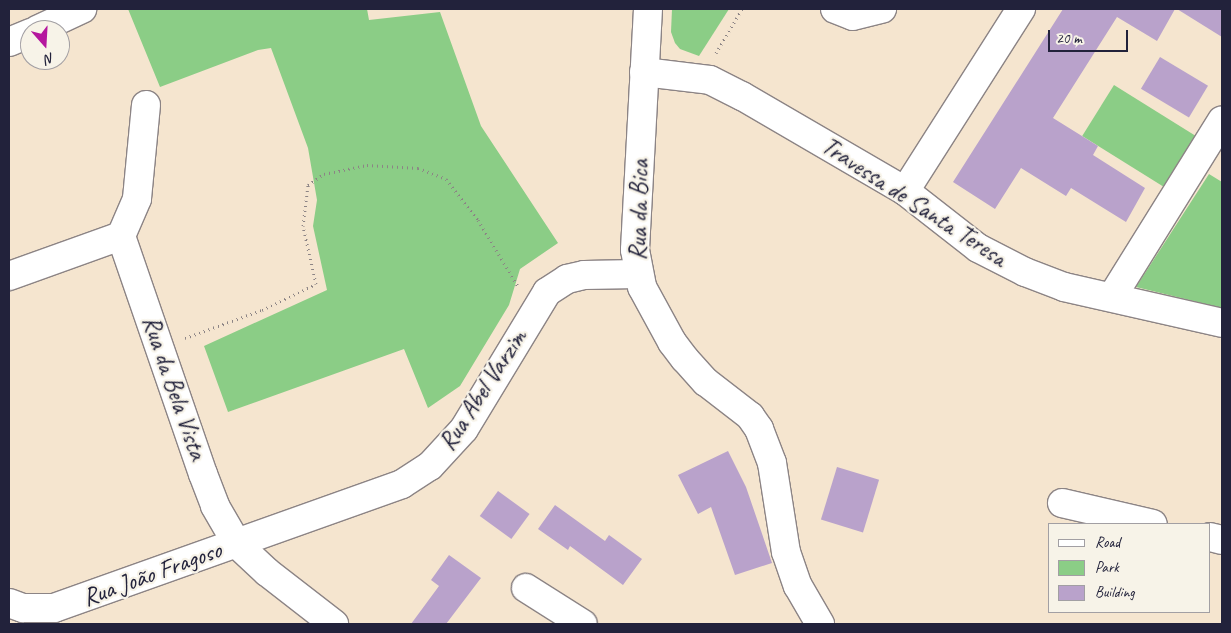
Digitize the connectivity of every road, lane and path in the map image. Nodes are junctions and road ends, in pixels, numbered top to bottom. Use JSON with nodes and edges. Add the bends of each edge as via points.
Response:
{"nodes":[{"id":1,"x":648,"y":9,"type":"edge"},
{"id":2,"x":742,"y":9,"type":"edge"},
{"id":3,"x":836,"y":9,"type":"edge"},
{"id":4,"x":882,"y":9,"type":"edge"},
{"id":5,"x":1021,"y":9,"type":"edge"},
{"id":6,"x":80,"y":11,"type":"edge"},
{"id":7,"x":60,"y":20,"type":"edge"},
{"id":8,"x":711,"y":61,"type":"dead end"},
{"id":9,"x":644,"y":72,"type":"junction"},
{"id":10,"x":146,"y":105,"type":"dead end"},
{"id":11,"x":1222,"y":120,"type":"edge"},
{"id":12,"x":905,"y":191,"type":"junction"},
{"id":13,"x":122,"y":236,"type":"junction"},
{"id":14,"x":638,"y":274,"type":"junction"},
{"id":15,"x":9,"y":276,"type":"edge"},
{"id":16,"x":517,"y":284,"type":"dead end"},
{"id":17,"x":1112,"y":297,"type":"junction"},
{"id":18,"x":1222,"y":323,"type":"edge"},
{"id":19,"x":160,"y":349,"type":"junction"},
{"id":20,"x":1062,"y":503,"type":"dead end"},
{"id":21,"x":1149,"y":523,"type":"edge"},
{"id":22,"x":237,"y":544,"type":"junction"},
{"id":23,"x":526,"y":588,"type":"dead end"},
{"id":24,"x":9,"y":603,"type":"edge"},
{"id":25,"x":308,"y":616,"type":"edge"},
{"id":26,"x":813,"y":621,"type":"edge"},
{"id":27,"x":334,"y":624,"type":"edge"},
{"id":28,"x":583,"y":624,"type":"edge"}],
"edges":[{"from":1,"to":9,"type":"street","name":"Rua da Bica"},
{"from":2,"to":8,"type":"path"},
{"from":3,"to":4,"type":"street","via":[[853,16]]},
{"from":5,"to":12,"type":"street"},
{"from":6,"to":7,"type":"street"},
{"from":9,"to":12,"type":"street","name":"Travessa de Santa Teresa","via":[[710,80]]},
{"from":9,"to":14,"type":"street","name":"Rua da Bica","via":[[635,250]]},
{"from":10,"to":13,"type":"street","via":[[137,199]]},
{"from":11,"to":17,"type":"street"},
{"from":12,"to":17,"type":"street","name":"Travessa de Santa Teresa","via":[[978,248],[1064,287]]},
{"from":13,"to":15,"type":"street"},
{"from":13,"to":19,"type":"street","name":"Rua da Bela Vista"},
{"from":14,"to":22,"type":"street","name":"Rua Abel Varzim","via":[[584,275],[567,279],[547,292],[464,429],[437,460],[415,477],[388,490]]},
{"from":14,"to":26,"type":"street","name":"Rua da Bica","via":[[649,304],[672,342],[706,382],[750,416],[766,443],[786,552]]},
{"from":16,"to":19,"type":"path","via":[[478,220],[446,179],[418,168],[367,165],[324,174],[308,185],[303,226],[316,284],[262,310]]},
{"from":17,"to":18,"type":"street","name":"Travessa de Santa Teresa"},
{"from":19,"to":22,"type":"street","name":"Rua da Bela Vista","via":[[215,506]]},
{"from":20,"to":21,"type":"street"},
{"from":22,"to":24,"type":"street","name":"Rua João Fragoso","via":[[54,608],[23,608]]},
{"from":22,"to":25,"type":"street","name":"Rua da Bela Vista"},
{"from":23,"to":28,"type":"street"},
{"from":25,"to":27,"type":"street","name":"Rua da Bela Vista"}]}
